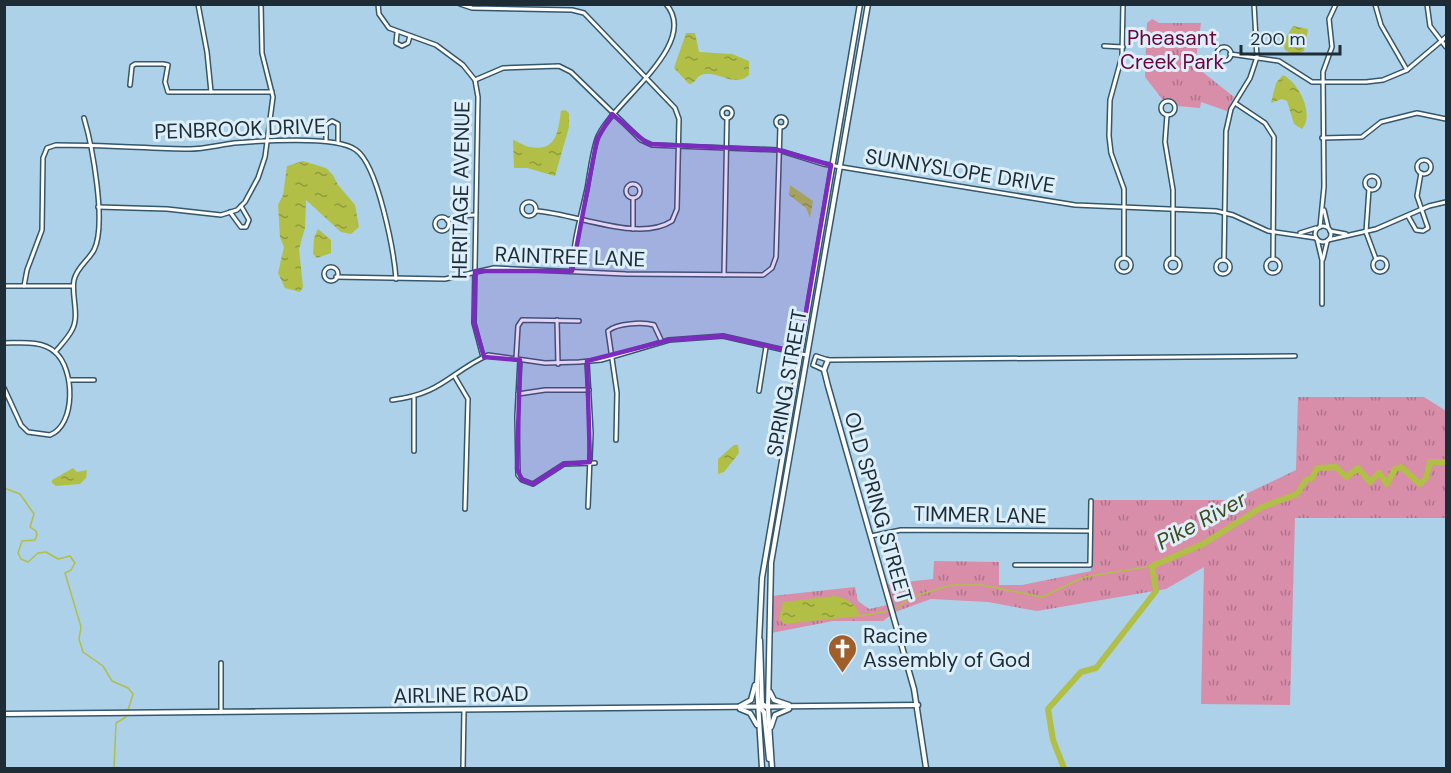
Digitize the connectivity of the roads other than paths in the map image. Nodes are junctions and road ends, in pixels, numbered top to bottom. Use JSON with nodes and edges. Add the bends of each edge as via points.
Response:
{"nodes":[{"id":1,"x":198,"y":4,"type":"edge"},
{"id":2,"x":261,"y":4,"type":"edge"},
{"id":3,"x":378,"y":4,"type":"edge"},
{"id":4,"x":460,"y":4,"type":"edge"},
{"id":5,"x":543,"y":4,"type":"edge"},
{"id":6,"x":666,"y":4,"type":"edge"},
{"id":7,"x":675,"y":4,"type":"edge"},
{"id":8,"x":860,"y":4,"type":"edge"},
{"id":9,"x":868,"y":4,"type":"edge"},
{"id":10,"x":1123,"y":4,"type":"edge"},
{"id":11,"x":1254,"y":4,"type":"edge"},
{"id":12,"x":1335,"y":4,"type":"edge"},
{"id":13,"x":1375,"y":4,"type":"edge"},
{"id":14,"x":1426,"y":4,"type":"edge"},
{"id":15,"x":467,"y":5,"type":"edge"},
{"id":16,"x":483,"y":6,"type":"edge"},
{"id":17,"x":670,"y":8,"type":"junction"},
{"id":18,"x":542,"y":10,"type":"junction"},
{"id":19,"x":397,"y":33,"type":"junction"},
{"id":20,"x":410,"y":36,"type":"junction"},
{"id":21,"x":1446,"y":37,"type":"edge"},
{"id":22,"x":1440,"y":41,"type":"junction"},
{"id":23,"x":853,"y":44,"type":"junction"},
{"id":24,"x":861,"y":46,"type":"junction"},
{"id":25,"x":1104,"y":46,"type":"dead end"},
{"id":26,"x":1122,"y":46,"type":"junction"},
{"id":27,"x":1446,"y":47,"type":"edge"},
{"id":28,"x":1230,"y":54,"type":"junction"},
{"id":29,"x":1257,"y":57,"type":"junction"},
{"id":30,"x":1407,"y":70,"type":"junction"},
{"id":31,"x":646,"y":79,"type":"junction"},
{"id":32,"x":476,"y":80,"type":"junction"},
{"id":33,"x":1323,"y":82,"type":"junction"},
{"id":34,"x":130,"y":85,"type":"dead end"},
{"id":35,"x":211,"y":92,"type":"junction"},
{"id":36,"x":272,"y":92,"type":"junction"},
{"id":37,"x":1234,"y":103,"type":"junction"},
{"id":38,"x":841,"y":113,"type":"junction"},
{"id":39,"x":612,"y":114,"type":"junction"},
{"id":40,"x":849,"y":115,"type":"junction"},
{"id":41,"x":1167,"y":115,"type":"junction"},
{"id":42,"x":84,"y":118,"type":"dead end"},
{"id":43,"x":727,"y":118,"type":"dead end"},
{"id":44,"x":1446,"y":119,"type":"edge"},
{"id":45,"x":780,"y":127,"type":"dead end"},
{"id":46,"x":1322,"y":138,"type":"junction"},
{"id":47,"x":326,"y":141,"type":"junction"},
{"id":48,"x":338,"y":141,"type":"junction"},
{"id":49,"x":267,"y":142,"type":"junction"},
{"id":50,"x":92,"y":145,"type":"junction"},
{"id":51,"x":679,"y":146,"type":"junction"},
{"id":52,"x":727,"y":147,"type":"junction"},
{"id":53,"x":778,"y":150,"type":"junction"},
{"id":54,"x":831,"y":165,"type":"junction"},
{"id":55,"x":840,"y":167,"type":"junction"},
{"id":56,"x":1421,"y":173,"type":"junction"},
{"id":57,"x":1369,"y":189,"type":"junction"},
{"id":58,"x":633,"y":198,"type":"junction"},
{"id":59,"x":1446,"y":202,"type":"edge"},
{"id":60,"x":241,"y":206,"type":"junction"},
{"id":61,"x":1324,"y":206,"type":"junction"},
{"id":62,"x":98,"y":207,"type":"junction"},
{"id":63,"x":1125,"y":209,"type":"junction"},
{"id":64,"x":1174,"y":210,"type":"junction"},
{"id":65,"x":1422,"y":210,"type":"junction"},
{"id":66,"x":536,"y":211,"type":"junction"},
{"id":67,"x":230,"y":212,"type":"junction"},
{"id":68,"x":1224,"y":212,"type":"junction"},
{"id":69,"x":475,"y":215,"type":"junction"},
{"id":70,"x":1408,"y":216,"type":"junction"},
{"id":71,"x":580,"y":218,"type":"junction"},
{"id":72,"x":447,"y":220,"type":"junction"},
{"id":73,"x":1319,"y":227,"type":"junction"},
{"id":74,"x":633,"y":229,"type":"junction"},
{"id":75,"x":1329,"y":230,"type":"junction"},
{"id":76,"x":1274,"y":232,"type":"junction"},
{"id":77,"x":1366,"y":232,"type":"junction"},
{"id":78,"x":1300,"y":233,"type":"junction"},
{"id":79,"x":1347,"y":234,"type":"junction"},
{"id":80,"x":1317,"y":239,"type":"junction"},
{"id":81,"x":1327,"y":240,"type":"junction"},
{"id":82,"x":1124,"y":258,"type":"junction"},
{"id":83,"x":1173,"y":258,"type":"junction"},
{"id":84,"x":1273,"y":259,"type":"junction"},
{"id":85,"x":1376,"y":259,"type":"junction"},
{"id":86,"x":1224,"y":260,"type":"junction"},
{"id":87,"x":1322,"y":260,"type":"junction"},
{"id":88,"x":572,"y":270,"type":"junction"},
{"id":89,"x":475,"y":271,"type":"junction"},
{"id":90,"x":724,"y":275,"type":"junction"},
{"id":91,"x":336,"y":277,"type":"junction"},
{"id":92,"x":396,"y":279,"type":"junction"},
{"id":93,"x":4,"y":286,"type":"edge"},
{"id":94,"x":24,"y":286,"type":"junction"},
{"id":95,"x":73,"y":286,"type":"junction"},
{"id":96,"x":1322,"y":304,"type":"dead end"},
{"id":97,"x":557,"y":320,"type":"junction"},
{"id":98,"x":579,"y":321,"type":"dead end"},
{"id":99,"x":662,"y":342,"type":"junction"},
{"id":100,"x":4,"y":343,"type":"edge"},
{"id":101,"x":766,"y":347,"type":"junction"},
{"id":102,"x":55,"y":352,"type":"junction"},
{"id":103,"x":800,"y":353,"type":"junction"},
{"id":104,"x":806,"y":355,"type":"junction"},
{"id":105,"x":613,"y":356,"type":"junction"},
{"id":106,"x":1295,"y":356,"type":"dead end"},
{"id":107,"x":484,"y":357,"type":"junction"},
{"id":108,"x":518,"y":359,"type":"junction"},
{"id":109,"x":828,"y":360,"type":"junction"},
{"id":110,"x":587,"y":362,"type":"junction"},
{"id":111,"x":558,"y":364,"type":"junction"},
{"id":112,"x":824,"y":370,"type":"junction"},
{"id":113,"x":454,"y":377,"type":"junction"},
{"id":114,"x":69,"y":380,"type":"junction"},
{"id":115,"x":94,"y":380,"type":"dead end"},
{"id":116,"x":4,"y":388,"type":"edge"},
{"id":117,"x":589,"y":390,"type":"junction"},
{"id":118,"x":759,"y":392,"type":"dead end"},
{"id":119,"x":518,"y":394,"type":"junction"},
{"id":120,"x":414,"y":398,"type":"junction"},
{"id":121,"x":392,"y":400,"type":"dead end"},
{"id":122,"x":616,"y":440,"type":"dead end"},
{"id":123,"x":414,"y":451,"type":"dead end"},
{"id":124,"x":593,"y":463,"type":"junction"},
{"id":125,"x":1090,"y":501,"type":"dead end"},
{"id":126,"x":588,"y":507,"type":"dead end"},
{"id":127,"x":465,"y":509,"type":"dead end"},
{"id":128,"x":1090,"y":531,"type":"junction"},
{"id":129,"x":871,"y":536,"type":"junction"},
{"id":130,"x":1015,"y":565,"type":"dead end"},
{"id":131,"x":759,"y":620,"type":"junction"},
{"id":132,"x":221,"y":663,"type":"dead end"},
{"id":133,"x":757,"y":674,"type":"junction"},
{"id":134,"x":768,"y":683,"type":"junction"},
{"id":135,"x":918,"y":705,"type":"junction"},
{"id":136,"x":796,"y":707,"type":"junction"},
{"id":137,"x":736,"y":708,"type":"junction"},
{"id":138,"x":758,"y":708,"type":"junction"},
{"id":139,"x":768,"y":708,"type":"junction"},
{"id":140,"x":464,"y":710,"type":"junction"},
{"id":141,"x":221,"y":712,"type":"junction"},
{"id":142,"x":4,"y":714,"type":"edge"},
{"id":143,"x":759,"y":731,"type":"junction"},
{"id":144,"x":770,"y":739,"type":"junction"},
{"id":145,"x":463,"y":768,"type":"edge"},
{"id":146,"x":762,"y":768,"type":"edge"},
{"id":147,"x":772,"y":768,"type":"edge"},
{"id":148,"x":926,"y":768,"type":"edge"}],
"edges":[{"from":1,"to":35,"type":"street"},
{"from":2,"to":36,"type":"street","via":[[262,52]]},
{"from":3,"to":19,"type":"street","via":[[383,22]]},
{"from":4,"to":15,"type":"street"},
{"from":5,"to":18,"type":"street"},
{"from":6,"to":17,"type":"street"},
{"from":7,"to":17,"type":"street"},
{"from":8,"to":23,"type":"main road","name":"SPRING STREET"},
{"from":9,"to":24,"type":"main road","name":"SPRING STREET"},
{"from":10,"to":26,"type":"street"},
{"from":11,"to":29,"type":"street"},
{"from":12,"to":33,"type":"street","via":[[1329,19],[1332,47]]},
{"from":13,"to":30,"type":"street","via":[[1381,25]]},
{"from":14,"to":22,"type":"street","via":[[1430,26]]},
{"from":15,"to":16,"type":"street"},
{"from":16,"to":18,"type":"street"},
{"from":17,"to":31,"type":"street","via":[[674,20],[669,45]]},
{"from":18,"to":31,"type":"street","via":[[584,13]]},
{"from":19,"to":20,"type":"street","name":"HERITAGE AVENUE"},
{"from":19,"to":20,"type":"street","via":[[396,43],[402,46],[408,44]]},
{"from":20,"to":32,"type":"street","name":"HERITAGE AVENUE","via":[[436,45]]},
{"from":21,"to":22,"type":"street"},
{"from":22,"to":27,"type":"street"},
{"from":22,"to":30,"type":"street"},
{"from":23,"to":24,"type":"main road"},
{"from":23,"to":38,"type":"main road","name":"SPRING STREET"},
{"from":24,"to":40,"type":"main road","name":"SPRING STREET"},
{"from":25,"to":26,"type":"street"},
{"from":26,"to":63,"type":"street","via":[[1110,100],[1109,136],[1123,184]]},
{"from":28,"to":28,"type":"street","via":[[1222,48],[1217,55],[1224,61]]},
{"from":28,"to":29,"type":"street"},
{"from":29,"to":33,"type":"street","via":[[1279,61],[1312,82]]},
{"from":29,"to":37,"type":"street","via":[[1250,78]]},
{"from":30,"to":33,"type":"street","via":[[1374,81]]},
{"from":31,"to":39,"type":"street"},
{"from":31,"to":51,"type":"street","via":[[675,108]]},
{"from":32,"to":39,"type":"street","via":[[503,68],[558,66],[571,72]]},
{"from":32,"to":69,"type":"street","name":"HERITAGE AVENUE"},
{"from":33,"to":46,"type":"street"},
{"from":34,"to":35,"type":"street","via":[[135,64],[163,64],[168,65],[168,92]]},
{"from":35,"to":36,"type":"street"},
{"from":36,"to":49,"type":"street"},
{"from":37,"to":68,"type":"street","via":[[1226,131]]},
{"from":37,"to":76,"type":"street","via":[[1265,123],[1274,137]]},
{"from":38,"to":40,"type":"main road"},
{"from":38,"to":54,"type":"main road","name":"SPRING STREET"},
{"from":39,"to":51,"type":"street","name":"SUNNYSLOPE DRIVE","via":[[644,143]]},
{"from":39,"to":71,"type":"street","via":[[597,139]]},
{"from":40,"to":55,"type":"main road","name":"SPRING STREET"},
{"from":41,"to":41,"type":"street","via":[[1175,109],[1169,102],[1162,106]]},
{"from":41,"to":64,"type":"street","via":[[1164,141]]},
{"from":42,"to":50,"type":"street"},
{"from":43,"to":52,"type":"street"},
{"from":44,"to":46,"type":"street","via":[[1417,113],[1381,122],[1362,137]]},
{"from":45,"to":53,"type":"street"},
{"from":46,"to":61,"type":"street"},
{"from":47,"to":48,"type":"street","name":"PENBROOK DRIVE"},
{"from":47,"to":48,"type":"street","via":[[326,125],[332,121],[338,124]]},
{"from":47,"to":49,"type":"street","name":"PENBROOK DRIVE"},
{"from":48,"to":92,"type":"street","name":"PENBROOK DRIVE","via":[[357,150],[366,162],[391,236]]},
{"from":49,"to":50,"type":"street","name":"PENBROOK DRIVE","via":[[192,149]]},
{"from":49,"to":60,"type":"street","via":[[258,178]]},
{"from":50,"to":62,"type":"street"},
{"from":50,"to":94,"type":"street","name":"PENBROOK DRIVE","via":[[47,148],[43,158],[42,230]]},
{"from":51,"to":52,"type":"street","name":"SUNNYSLOPE DRIVE"},
{"from":51,"to":74,"type":"street","via":[[677,209],[673,220]]},
{"from":52,"to":53,"type":"street","name":"SUNNYSLOPE DRIVE"},
{"from":52,"to":90,"type":"street"},
{"from":53,"to":54,"type":"street","name":"SUNNYSLOPE DRIVE"},
{"from":53,"to":90,"type":"street","name":"RAINTREE LANE","via":[[776,257],[768,273],[753,277]]},
{"from":54,"to":55,"type":"street","name":"SUNNYSLOPE DRIVE"},
{"from":54,"to":103,"type":"main road","name":"SPRING STREET"},
{"from":55,"to":63,"type":"street","name":"SUNNYSLOPE DRIVE","via":[[1075,206]]},
{"from":55,"to":104,"type":"main road","name":"SPRING STREET"},
{"from":56,"to":56,"type":"street","via":[[1430,169],[1427,161],[1418,164]]},
{"from":56,"to":65,"type":"street","via":[[1417,196]]},
{"from":57,"to":57,"type":"street","via":[[1377,187],[1375,177],[1366,180]]},
{"from":57,"to":77,"type":"street"},
{"from":58,"to":58,"type":"street","via":[[639,192],[633,184],[626,192]]},
{"from":58,"to":74,"type":"street"},
{"from":59,"to":65,"type":"street"},
{"from":60,"to":67,"type":"street"},
{"from":60,"to":67,"type":"street","via":[[249,220],[246,227],[241,227]]},
{"from":61,"to":73,"type":"street"},
{"from":61,"to":75,"type":"street"},
{"from":62,"to":67,"type":"street","via":[[221,215]]},
{"from":62,"to":95,"type":"street","via":[[94,249],[76,271]]},
{"from":63,"to":64,"type":"street","name":"SUNNYSLOPE DRIVE"},
{"from":63,"to":82,"type":"street"},
{"from":64,"to":68,"type":"street","name":"SUNNYSLOPE DRIVE"},
{"from":64,"to":83,"type":"street"},
{"from":65,"to":70,"type":"street"},
{"from":65,"to":70,"type":"street","via":[[1429,225],[1426,231],[1416,230]]},
{"from":66,"to":66,"type":"street","via":[[530,203],[523,208],[530,216]]},
{"from":66,"to":71,"type":"street"},
{"from":68,"to":76,"type":"street","name":"SUNNYSLOPE DRIVE"},
{"from":68,"to":86,"type":"street"},
{"from":69,"to":72,"type":"street"},
{"from":69,"to":89,"type":"street","name":"HERITAGE AVENUE"},
{"from":70,"to":77,"type":"street"},
{"from":71,"to":74,"type":"street"},
{"from":71,"to":88,"type":"street"},
{"from":72,"to":72,"type":"street","via":[[437,219],[436,229],[445,230]]},
{"from":73,"to":75,"type":"street"},
{"from":73,"to":78,"type":"street"},
{"from":73,"to":80,"type":"street"},
{"from":75,"to":79,"type":"street"},
{"from":75,"to":81,"type":"street"},
{"from":76,"to":78,"type":"street","name":"SUNNYSLOPE DRIVE"},
{"from":76,"to":84,"type":"street"},
{"from":77,"to":79,"type":"street"},
{"from":77,"to":85,"type":"street"},
{"from":78,"to":80,"type":"street"},
{"from":79,"to":81,"type":"street"},
{"from":80,"to":81,"type":"street"},
{"from":80,"to":87,"type":"street"},
{"from":81,"to":87,"type":"street"},
{"from":82,"to":82,"type":"street","via":[[1117,265],[1122,271],[1130,266]]},
{"from":83,"to":83,"type":"street","via":[[1166,265],[1171,272],[1179,266]]},
{"from":84,"to":84,"type":"street","via":[[1266,266],[1273,273],[1279,267]]},
{"from":85,"to":85,"type":"street","via":[[1374,269],[1384,270],[1386,262]]},
{"from":86,"to":86,"type":"street","via":[[1217,264],[1222,273],[1230,268]]},
{"from":87,"to":96,"type":"street"},
{"from":88,"to":89,"type":"street","name":"RAINTREE LANE"},
{"from":88,"to":90,"type":"street","name":"RAINTREE LANE"},
{"from":89,"to":92,"type":"street","name":"RAINTREE LANE","via":[[445,279]]},
{"from":89,"to":107,"type":"street","name":"HERITAGE AVENUE","via":[[474,323]]},
{"from":91,"to":91,"type":"street","name":"RAINTREE LANE","via":[[333,268],[325,270],[327,279]]},
{"from":91,"to":92,"type":"street","name":"RAINTREE LANE"},
{"from":93,"to":94,"type":"street"},
{"from":94,"to":95,"type":"street"},
{"from":95,"to":102,"type":"street","via":[[73,329]]},
{"from":97,"to":98,"type":"street"},
{"from":97,"to":108,"type":"street","via":[[522,320],[518,326]]},
{"from":97,"to":111,"type":"street"},
{"from":99,"to":101,"type":"street","via":[[723,336]]},
{"from":99,"to":105,"type":"street"},
{"from":99,"to":105,"type":"street","via":[[654,325],[611,328],[608,331]]},
{"from":100,"to":102,"type":"street","via":[[31,343]]},
{"from":101,"to":103,"type":"street"},
{"from":101,"to":118,"type":"street"},
{"from":102,"to":114,"type":"street"},
{"from":103,"to":104,"type":"street"},
{"from":103,"to":131,"type":"main road","name":"SPRING STREET"},
{"from":104,"to":134,"type":"main road","name":"SPRING STREET","via":[[771,563]]},
{"from":105,"to":110,"type":"street"},
{"from":105,"to":122,"type":"street"},
{"from":106,"to":109,"type":"street"},
{"from":107,"to":108,"type":"street"},
{"from":107,"to":113,"type":"street"},
{"from":108,"to":111,"type":"street"},
{"from":108,"to":119,"type":"street"},
{"from":109,"to":112,"type":"main road"},
{"from":109,"to":112,"type":"street","via":[[816,356],[813,360],[813,365]]},
{"from":110,"to":111,"type":"street"},
{"from":110,"to":117,"type":"street"},
{"from":112,"to":129,"type":"main road","name":"OLD SPRING STREET"},
{"from":113,"to":120,"type":"street"},
{"from":113,"to":127,"type":"street","via":[[468,399]]},
{"from":114,"to":115,"type":"street"},
{"from":114,"to":116,"type":"street","via":[[66,419],[62,428],[50,435],[28,432],[21,425]]},
{"from":117,"to":119,"type":"street"},
{"from":117,"to":124,"type":"street"},
{"from":119,"to":124,"type":"street","via":[[516,469],[522,480],[538,483],[564,464]]},
{"from":120,"to":121,"type":"street"},
{"from":120,"to":123,"type":"street"},
{"from":124,"to":126,"type":"street"},
{"from":125,"to":128,"type":"street"},
{"from":128,"to":129,"type":"street","name":"TIMMER LANE","via":[[901,530]]},
{"from":128,"to":130,"type":"street","via":[[1090,565]]},
{"from":129,"to":135,"type":"main road","name":"OLD SPRING STREET"},
{"from":131,"to":133,"type":"main road","name":"SPRING STREET"},
{"from":131,"to":139,"type":"main road","via":[[762,704]]},
{"from":132,"to":141,"type":"street"},
{"from":133,"to":137,"type":"main road","via":[[751,700]]},
{"from":133,"to":138,"type":"main road","name":"SPRING STREET"},
{"from":134,"to":136,"type":"main road","via":[[774,700]]},
{"from":134,"to":139,"type":"main road","name":"SPRING STREET"},
{"from":135,"to":136,"type":"main road","name":"AIRLINE ROAD"},
{"from":135,"to":148,"type":"main road","name":"OLD SPRING STREET"},
{"from":136,"to":139,"type":"main road","name":"AIRLINE ROAD"},
{"from":136,"to":144,"type":"main road","via":[[775,715]]},
{"from":137,"to":138,"type":"main road","name":"AIRLINE ROAD"},
{"from":137,"to":140,"type":"main road","name":"AIRLINE ROAD"},
{"from":137,"to":143,"type":"main road","via":[[753,716]]},
{"from":138,"to":139,"type":"main road","name":"AIRLINE ROAD"},
{"from":138,"to":143,"type":"main road","name":"SPRING STREET"},
{"from":138,"to":147,"type":"main road","via":[[764,712]]},
{"from":139,"to":144,"type":"main road","name":"SPRING STREET"},
{"from":140,"to":141,"type":"main road","name":"AIRLINE ROAD"},
{"from":140,"to":145,"type":"street"},
{"from":141,"to":142,"type":"main road","name":"AIRLINE ROAD"},
{"from":143,"to":146,"type":"main road","name":"SPRING STREET"},
{"from":144,"to":147,"type":"main road","name":"SPRING STREET"}]}
